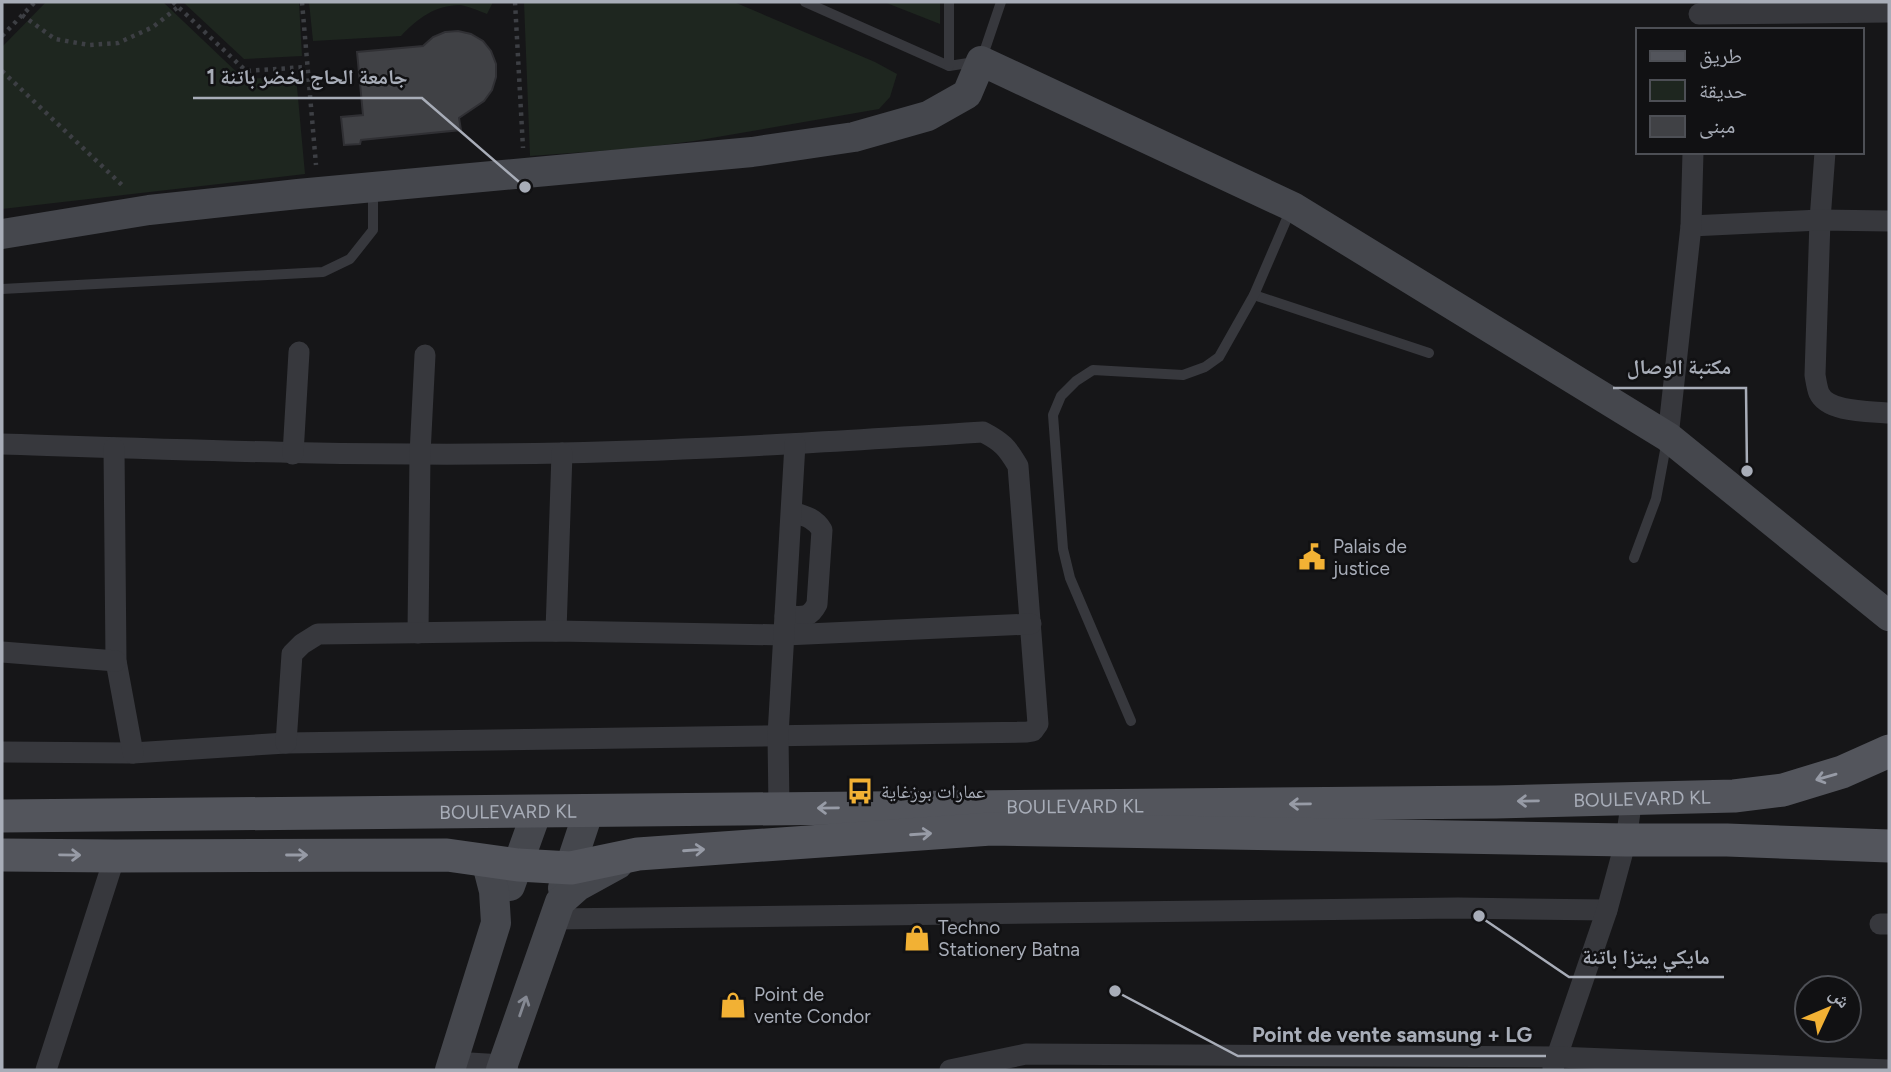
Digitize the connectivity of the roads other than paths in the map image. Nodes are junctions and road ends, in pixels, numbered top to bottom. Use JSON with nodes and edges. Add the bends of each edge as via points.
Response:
{"nodes":[{"id":1,"x":805,"y":2,"type":"edge"},
{"id":2,"x":949,"y":2,"type":"edge"},
{"id":3,"x":1001,"y":2,"type":"edge"},
{"id":4,"x":1810,"y":7,"type":"edge"},
{"id":5,"x":1889,"y":12,"type":"edge"},
{"id":6,"x":1699,"y":15,"type":"edge"},
{"id":7,"x":1834,"y":21,"type":"edge"},
{"id":8,"x":981,"y":61,"type":"junction"},
{"id":9,"x":949,"y":66,"type":"junction"},
{"id":10,"x":1693,"y":154,"type":"edge"},
{"id":11,"x":1825,"y":154,"type":"edge"},
{"id":12,"x":373,"y":187,"type":"junction"},
{"id":13,"x":1293,"y":207,"type":"junction"},
{"id":14,"x":1821,"y":220,"type":"junction"},
{"id":15,"x":1889,"y":221,"type":"edge"},
{"id":16,"x":1691,"y":226,"type":"junction"},
{"id":17,"x":2,"y":234,"type":"edge"},
{"id":18,"x":2,"y":289,"type":"edge"},
{"id":19,"x":1254,"y":295,"type":"junction"},
{"id":20,"x":299,"y":352,"type":"dead end"},
{"id":21,"x":1429,"y":352,"type":"dead end"},
{"id":22,"x":425,"y":355,"type":"dead end"},
{"id":23,"x":1889,"y":413,"type":"edge"},
{"id":24,"x":1668,"y":437,"type":"junction"},
{"id":25,"x":2,"y":444,"type":"edge"},
{"id":26,"x":795,"y":444,"type":"junction"},
{"id":27,"x":114,"y":448,"type":"junction"},
{"id":28,"x":562,"y":453,"type":"junction"},
{"id":29,"x":293,"y":454,"type":"junction"},
{"id":30,"x":420,"y":454,"type":"junction"},
{"id":31,"x":792,"y":512,"type":"junction"},
{"id":32,"x":1634,"y":558,"type":"dead end"},
{"id":33,"x":1889,"y":617,"type":"edge"},
{"id":34,"x":1031,"y":624,"type":"junction"},
{"id":35,"x":785,"y":626,"type":"junction"},
{"id":36,"x":556,"y":631,"type":"junction"},
{"id":37,"x":418,"y":633,"type":"junction"},
{"id":38,"x":2,"y":652,"type":"edge"},
{"id":39,"x":116,"y":661,"type":"junction"},
{"id":40,"x":1131,"y":721,"type":"dead end"},
{"id":41,"x":778,"y":735,"type":"junction"},
{"id":42,"x":286,"y":743,"type":"junction"},
{"id":43,"x":1889,"y":751,"type":"edge"},
{"id":44,"x":2,"y":752,"type":"edge"},
{"id":45,"x":132,"y":752,"type":"junction"},
{"id":46,"x":1632,"y":798,"type":"junction"},
{"id":47,"x":779,"y":808,"type":"junction"},
{"id":48,"x":589,"y":810,"type":"junction"},
{"id":49,"x":537,"y":811,"type":"junction"},
{"id":50,"x":2,"y":816,"type":"edge"},
{"id":51,"x":1626,"y":840,"type":"junction"},
{"id":52,"x":1889,"y":846,"type":"edge"},
{"id":53,"x":638,"y":854,"type":"junction"},
{"id":54,"x":2,"y":855,"type":"edge"},
{"id":55,"x":115,"y":856,"type":"junction"},
{"id":56,"x":486,"y":860,"type":"junction"},
{"id":57,"x":519,"y":865,"type":"junction"},
{"id":58,"x":571,"y":868,"type":"junction"},
{"id":59,"x":556,"y":910,"type":"junction"},
{"id":60,"x":1607,"y":910,"type":"junction"},
{"id":61,"x":496,"y":923,"type":"junction"},
{"id":62,"x":1554,"y":1064,"type":"edge"},
{"id":63,"x":452,"y":1066,"type":"edge"},
{"id":64,"x":504,"y":1069,"type":"edge"},
{"id":65,"x":46,"y":1070,"type":"edge"},
{"id":66,"x":950,"y":1070,"type":"edge"},
{"id":67,"x":1889,"y":1070,"type":"edge"}],
"edges":[{"from":1,"to":9,"type":"lane"},
{"from":2,"to":9,"type":"lane"},
{"from":3,"to":8,"type":"lane"},
{"from":4,"to":6,"type":"street"},
{"from":4,"to":7,"type":"street"},
{"from":5,"to":7,"type":"street"},
{"from":8,"to":9,"type":"lane"},
{"from":8,"to":12,"type":"street","via":[[967,94],[928,116],[855,137],[752,152]]},
{"from":8,"to":13,"type":"street"},
{"from":10,"to":16,"type":"street"},
{"from":11,"to":14,"type":"street"},
{"from":12,"to":17,"type":"street","via":[[149,210]]},
{"from":12,"to":18,"type":"lane","via":[[373,230],[350,259],[323,272]]},
{"from":13,"to":19,"type":"lane"},
{"from":13,"to":24,"type":"street"},
{"from":14,"to":15,"type":"street"},
{"from":14,"to":16,"type":"street"},
{"from":14,"to":23,"type":"street","via":[[1815,376],[1819,394],[1844,409]]},
{"from":16,"to":24,"type":"street"},
{"from":19,"to":21,"type":"lane"},
{"from":19,"to":40,"type":"lane","via":[[1219,357],[1205,367],[1183,375],[1093,370],[1061,396],[1053,415],[1063,549],[1070,578]]},
{"from":20,"to":29,"type":"street"},
{"from":22,"to":30,"type":"street"},
{"from":24,"to":32,"type":"lane","via":[[1657,499]]},
{"from":24,"to":33,"type":"street"},
{"from":25,"to":27,"type":"street"},
{"from":26,"to":28,"type":"street"},
{"from":26,"to":31,"type":"street"},
{"from":26,"to":34,"type":"street","via":[[983,432],[998,440],[1017,466]]},
{"from":27,"to":29,"type":"street"},
{"from":27,"to":39,"type":"street"},
{"from":28,"to":30,"type":"street"},
{"from":28,"to":36,"type":"street"},
{"from":29,"to":30,"type":"street"},
{"from":30,"to":37,"type":"street"},
{"from":31,"to":35,"type":"street"},
{"from":31,"to":35,"type":"street","via":[[812,518],[822,530],[817,604],[813,612]]},
{"from":34,"to":35,"type":"street"},
{"from":34,"to":41,"type":"street","via":[[1038,724],[1032,731]]},
{"from":35,"to":36,"type":"street"},
{"from":35,"to":41,"type":"street"},
{"from":36,"to":37,"type":"street"},
{"from":37,"to":42,"type":"street","via":[[318,634],[302,645],[292,654]]},
{"from":38,"to":39,"type":"street"},
{"from":39,"to":45,"type":"street"},
{"from":41,"to":42,"type":"street"},
{"from":41,"to":47,"type":"street"},
{"from":42,"to":45,"type":"street"},
{"from":43,"to":46,"type":"main road","name":"BOULEVARD KL","one_way":true,"via":[[1783,790]]},
{"from":44,"to":45,"type":"street"},
{"from":46,"to":47,"type":"main road","name":"BOULEVARD KL","one_way":true},
{"from":46,"to":51,"type":"street"},
{"from":47,"to":48,"type":"main road","name":"BOULEVARD KL"},
{"from":48,"to":49,"type":"main road","name":"BOULEVARD KL"},
{"from":48,"to":58,"type":"street"},
{"from":49,"to":50,"type":"main road","name":"BOULEVARD KL"},
{"from":49,"to":57,"type":"street"},
{"from":51,"to":52,"type":"main road","name":"BOULEVARD KL"},
{"from":53,"to":51,"type":"main road","name":"BOULEVARD KL","one_way":true,"via":[[991,829]]},
{"from":51,"to":60,"type":"street"},
{"from":53,"to":58,"type":"main road","name":"BOULEVARD KL"},
{"from":53,"to":59,"type":"street","via":[[578,886]]},
{"from":54,"to":55,"type":"main road","name":"BOULEVARD KL","one_way":true},
{"from":55,"to":56,"type":"main road","name":"BOULEVARD KL","one_way":true,"via":[[447,855]]},
{"from":55,"to":65,"type":"street"},
{"from":56,"to":57,"type":"main road","name":"BOULEVARD KL"},
{"from":56,"to":61,"type":"street"},
{"from":57,"to":58,"type":"main road","name":"BOULEVARD KL"},
{"from":57,"to":61,"type":"street"},
{"from":58,"to":59,"type":"street"},
{"from":59,"to":60,"type":"street"},
{"from":64,"to":59,"type":"street","one_way":true},
{"from":60,"to":62,"type":"street"},
{"from":61,"to":63,"type":"street"},
{"from":62,"to":66,"type":"street","via":[[1026,1054]]},
{"from":62,"to":67,"type":"street"},
{"from":63,"to":64,"type":"street"}]}
